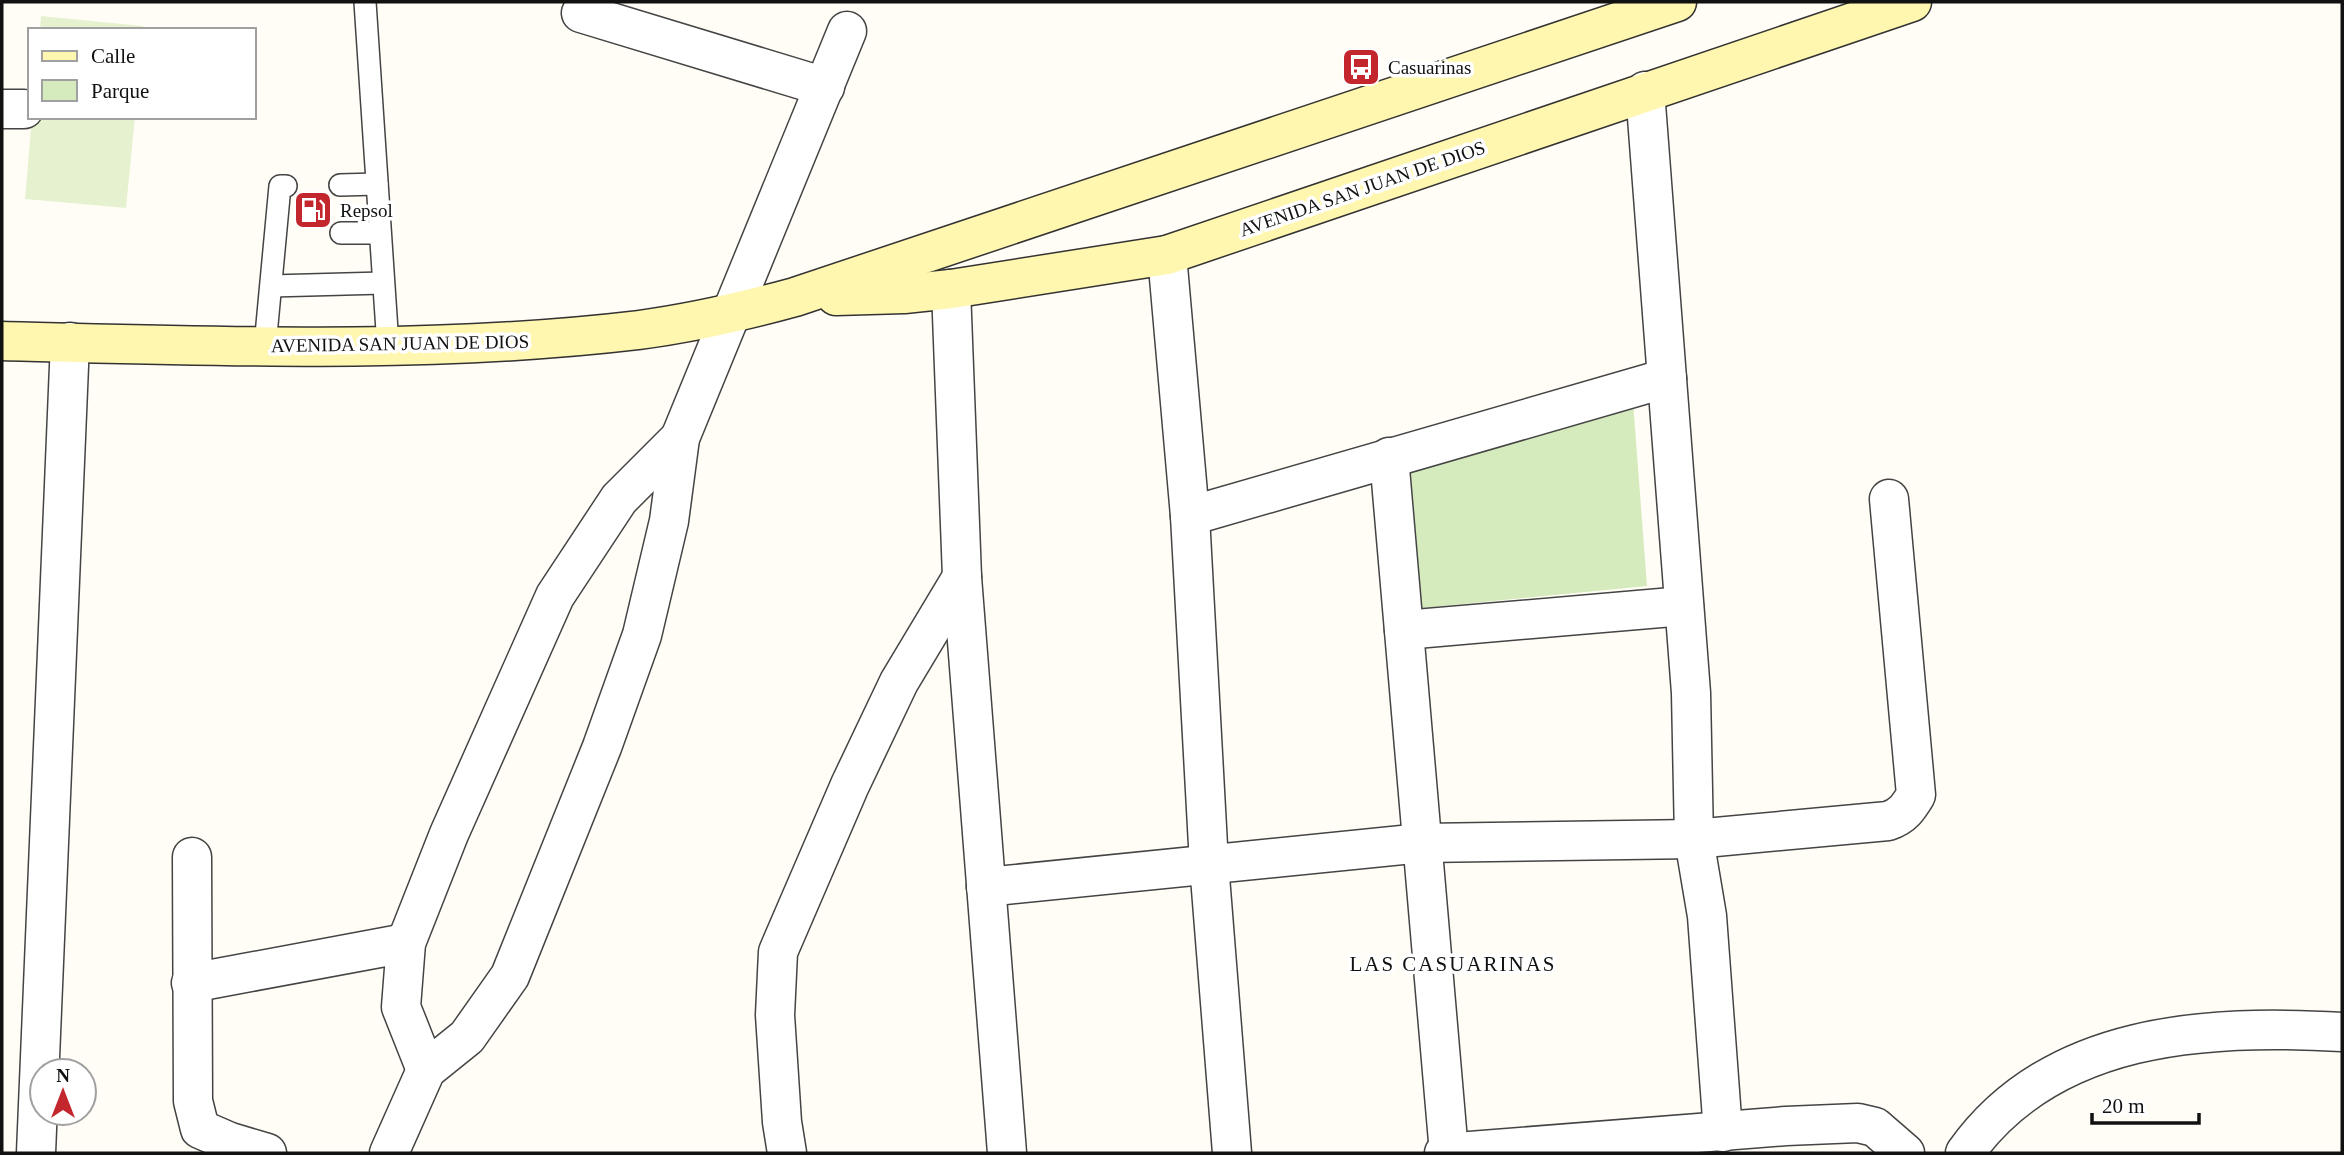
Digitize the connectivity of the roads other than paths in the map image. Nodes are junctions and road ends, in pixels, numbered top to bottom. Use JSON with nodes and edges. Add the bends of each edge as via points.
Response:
{"nodes":[{"id":1,"x":365,"y":2,"type":"edge"},
{"id":2,"x":1677,"y":2,"type":"edge"},
{"id":3,"x":1912,"y":2,"type":"edge"},
{"id":4,"x":580,"y":13,"type":"dead end"},
{"id":5,"x":847,"y":31,"type":"dead end"},
{"id":6,"x":825,"y":87,"type":"junction"},
{"id":7,"x":1645,"y":91,"type":"junction"},
{"id":8,"x":377,"y":184,"type":"junction"},
{"id":9,"x":340,"y":185,"type":"dead end"},
{"id":10,"x":286,"y":187,"type":"dead end"},
{"id":11,"x":341,"y":233,"type":"dead end"},
{"id":12,"x":380,"y":233,"type":"junction"},
{"id":13,"x":1167,"y":255,"type":"junction"},
{"id":14,"x":383,"y":283,"type":"junction"},
{"id":15,"x":271,"y":286,"type":"junction"},
{"id":16,"x":951,"y":289,"type":"junction"},
{"id":17,"x":795,"y":298,"type":"junction"},
{"id":18,"x":730,"y":314,"type":"junction"},
{"id":19,"x":2,"y":341,"type":"edge"},
{"id":20,"x":70,"y":342,"type":"junction"},
{"id":21,"x":265,"y":346,"type":"junction"},
{"id":22,"x":388,"y":346,"type":"junction"},
{"id":23,"x":1667,"y":378,"type":"junction"},
{"id":24,"x":680,"y":438,"type":"junction"},
{"id":25,"x":1389,"y":457,"type":"junction"},
{"id":26,"x":1889,"y":499,"type":"dead end"},
{"id":27,"x":1191,"y":516,"type":"junction"},
{"id":28,"x":962,"y":577,"type":"junction"},
{"id":29,"x":1684,"y":606,"type":"junction"},
{"id":30,"x":1404,"y":630,"type":"junction"},
{"id":31,"x":1694,"y":839,"type":"junction"},
{"id":32,"x":1423,"y":843,"type":"junction"},
{"id":33,"x":191,"y":856,"type":"dead end"},
{"id":34,"x":1209,"y":864,"type":"junction"},
{"id":35,"x":986,"y":887,"type":"junction"},
{"id":36,"x":406,"y":943,"type":"junction"},
{"id":37,"x":191,"y":984,"type":"junction"},
{"id":38,"x":2342,"y":1032,"type":"edge"},
{"id":39,"x":426,"y":1070,"type":"junction"},
{"id":40,"x":1723,"y":1132,"type":"junction"},
{"id":41,"x":1781,"y":1140,"type":"edge"},
{"id":42,"x":1647,"y":1145,"type":"edge"},
{"id":43,"x":36,"y":1153,"type":"edge"},
{"id":44,"x":267,"y":1153,"type":"edge"},
{"id":45,"x":389,"y":1153,"type":"edge"},
{"id":46,"x":787,"y":1153,"type":"edge"},
{"id":47,"x":1007,"y":1153,"type":"edge"},
{"id":48,"x":1232,"y":1153,"type":"edge"},
{"id":49,"x":1447,"y":1153,"type":"edge"},
{"id":50,"x":1905,"y":1153,"type":"edge"},
{"id":51,"x":1965,"y":1153,"type":"edge"}],
"edges":[{"from":1,"to":8,"type":"lane"},
{"from":2,"to":17,"type":"main road","name":"AVENIDA SAN JUAN DE DIOS"},
{"from":3,"to":7,"type":"main road","name":"AVENIDA SAN JUAN DE DIOS"},
{"from":4,"to":6,"type":"street"},
{"from":5,"to":6,"type":"street"},
{"from":6,"to":18,"type":"street"},
{"from":7,"to":13,"type":"main road","name":"AVENIDA SAN JUAN DE DIOS"},
{"from":7,"to":23,"type":"street"},
{"from":8,"to":9,"type":"lane"},
{"from":8,"to":12,"type":"lane"},
{"from":10,"to":15,"type":"lane","via":[[280,187],[281,235]]},
{"from":11,"to":12,"type":"lane"},
{"from":12,"to":14,"type":"lane"},
{"from":13,"to":16,"type":"main road","name":"AVENIDA SAN JUAN DE DIOS"},
{"from":13,"to":27,"type":"street"},
{"from":14,"to":15,"type":"lane"},
{"from":14,"to":22,"type":"lane"},
{"from":15,"to":21,"type":"lane"},
{"from":16,"to":17,"type":"main road","name":"AVENIDA SAN JUAN DE DIOS"},
{"from":16,"to":28,"type":"street"},
{"from":17,"to":18,"type":"main road","name":"AVENIDA SAN JUAN DE DIOS"},
{"from":18,"to":22,"type":"main road","name":"AVENIDA SAN JUAN DE DIOS","via":[[537,340]]},
{"from":18,"to":24,"type":"street"},
{"from":19,"to":20,"type":"main road","name":"AVENIDA SAN JUAN DE DIOS"},
{"from":20,"to":21,"type":"main road","name":"AVENIDA SAN JUAN DE DIOS"},
{"from":20,"to":43,"type":"street"},
{"from":21,"to":22,"type":"main road","name":"AVENIDA SAN JUAN DE DIOS"},
{"from":23,"to":25,"type":"street"},
{"from":23,"to":29,"type":"street"},
{"from":24,"to":36,"type":"street","via":[[620,499],[555,596]]},
{"from":24,"to":39,"type":"street","via":[[669,521],[642,635],[510,976],[467,1037]]},
{"from":25,"to":27,"type":"street"},
{"from":25,"to":30,"type":"street"},
{"from":26,"to":31,"type":"street","via":[[1916,795],[1908,809],[1888,821]]},
{"from":27,"to":34,"type":"street"},
{"from":28,"to":35,"type":"street"},
{"from":28,"to":46,"type":"street","via":[[899,682],[778,952],[775,1015]]},
{"from":29,"to":30,"type":"street"},
{"from":29,"to":31,"type":"street"},
{"from":30,"to":32,"type":"street"},
{"from":31,"to":32,"type":"street"},
{"from":31,"to":40,"type":"street","via":[[1707,916]]},
{"from":32,"to":34,"type":"street"},
{"from":32,"to":49,"type":"street"},
{"from":33,"to":37,"type":"street"},
{"from":34,"to":35,"type":"street"},
{"from":34,"to":48,"type":"street"},
{"from":35,"to":47,"type":"street"},
{"from":36,"to":37,"type":"street"},
{"from":36,"to":39,"type":"street","via":[[401,1007]]},
{"from":37,"to":44,"type":"street","via":[[193,1101],[200,1129]]},
{"from":38,"to":51,"type":"street","via":[[2221,1030],[2109,1050],[2059,1071],[2015,1100]]},
{"from":39,"to":45,"type":"street"},
{"from":40,"to":41,"type":"street"},
{"from":40,"to":42,"type":"street"},
{"from":41,"to":50,"type":"street","via":[[1858,1123],[1875,1127]]},
{"from":42,"to":49,"type":"street"}]}
